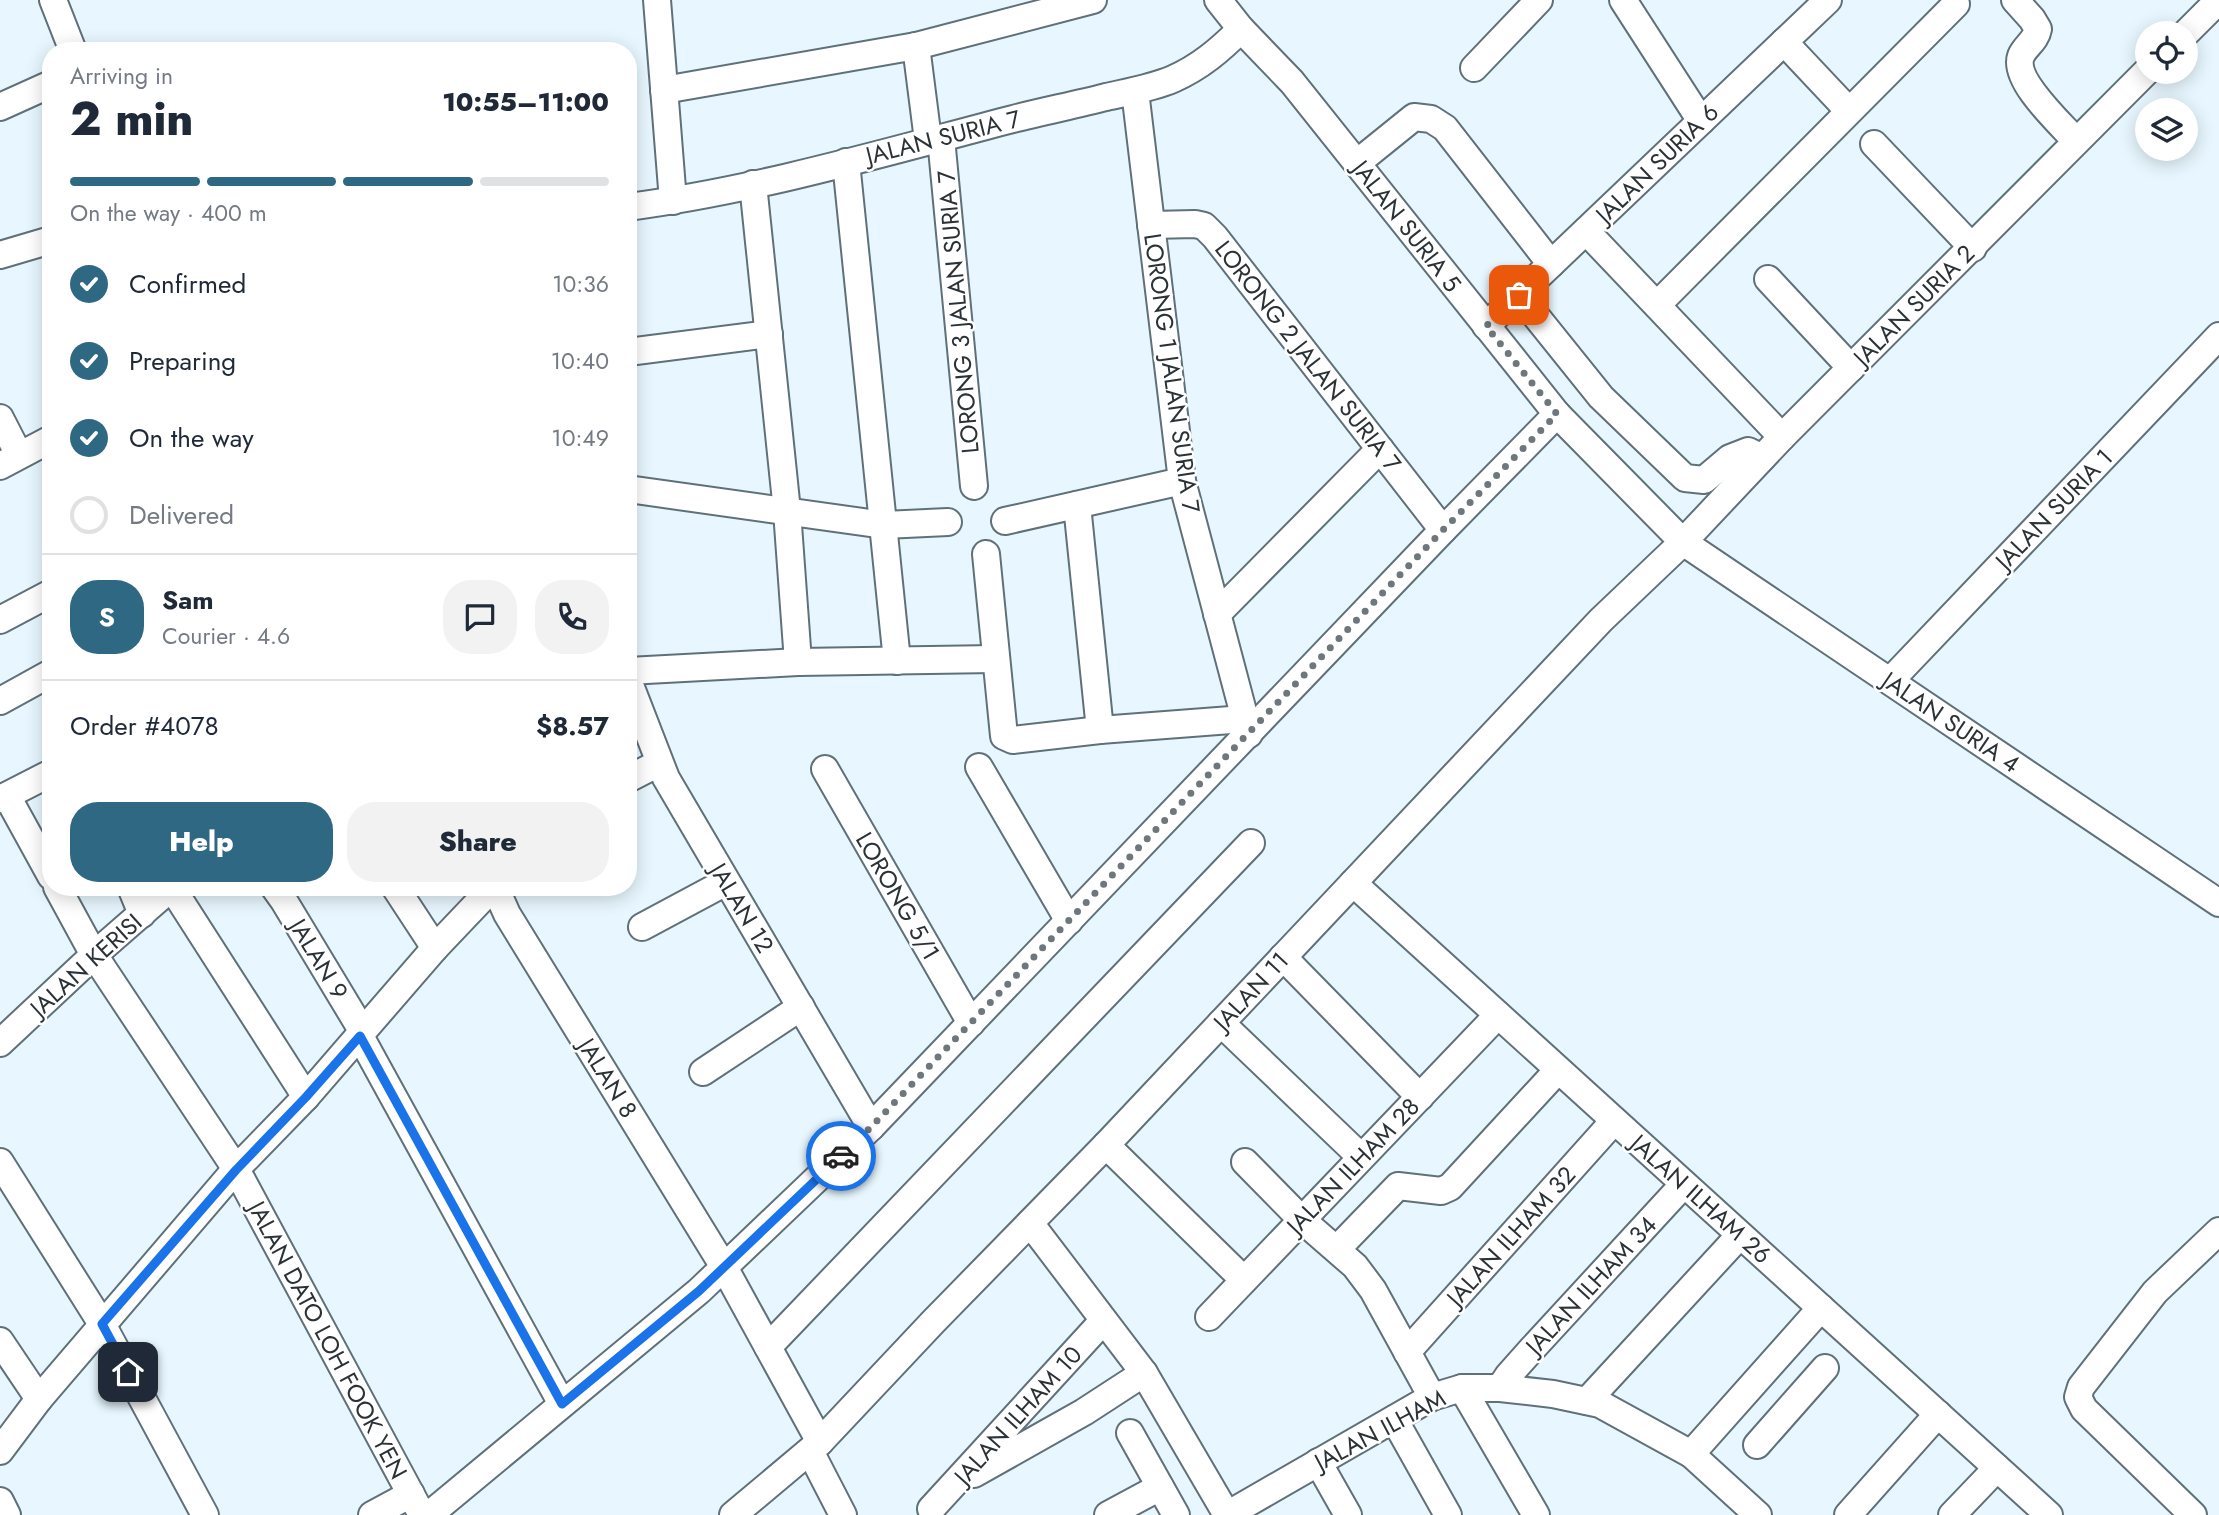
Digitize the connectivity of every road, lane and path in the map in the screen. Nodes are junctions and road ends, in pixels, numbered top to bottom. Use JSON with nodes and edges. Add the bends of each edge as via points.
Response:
{"nodes":[{"id":1,"x":52,"y":0,"type":"edge"},
{"id":2,"x":657,"y":0,"type":"edge"},
{"id":3,"x":1093,"y":0,"type":"edge"},
{"id":4,"x":1539,"y":0,"type":"edge"},
{"id":5,"x":1623,"y":0,"type":"edge"},
{"id":6,"x":1828,"y":0,"type":"edge"},
{"id":7,"x":2015,"y":0,"type":"edge"},
{"id":8,"x":2219,"y":1,"type":"edge"},
{"id":9,"x":1956,"y":4,"type":"dead end"},
{"id":10,"x":1234,"y":11,"type":"edge"},
{"id":11,"x":2198,"y":21,"type":"edge"},
{"id":12,"x":69,"y":42,"type":"edge"},
{"id":13,"x":1784,"y":42,"type":"junction"},
{"id":14,"x":916,"y":46,"type":"junction"},
{"id":15,"x":1474,"y":68,"type":"dead end"},
{"id":16,"x":2135,"y":83,"type":"edge"},
{"id":17,"x":42,"y":88,"type":"edge"},
{"id":18,"x":664,"y":90,"type":"junction"},
{"id":19,"x":1135,"y":91,"type":"junction"},
{"id":20,"x":0,"y":107,"type":"edge"},
{"id":21,"x":1849,"y":111,"type":"junction"},
{"id":22,"x":1701,"y":121,"type":"junction"},
{"id":23,"x":935,"y":139,"type":"junction"},
{"id":24,"x":2076,"y":141,"type":"junction"},
{"id":25,"x":1874,"y":144,"type":"dead end"},
{"id":26,"x":846,"y":162,"type":"junction"},
{"id":27,"x":1357,"y":163,"type":"junction"},
{"id":28,"x":753,"y":184,"type":"junction"},
{"id":29,"x":673,"y":201,"type":"junction"},
{"id":30,"x":637,"y":206,"type":"edge"},
{"id":31,"x":1151,"y":225,"type":"junction"},
{"id":32,"x":1586,"y":231,"type":"junction"},
{"id":33,"x":42,"y":242,"type":"edge"},
{"id":34,"x":1973,"y":247,"type":"junction"},
{"id":35,"x":0,"y":254,"type":"edge"},
{"id":36,"x":1551,"y":264,"type":"junction"},
{"id":37,"x":1768,"y":279,"type":"dead end"},
{"id":38,"x":1519,"y":295,"type":"junction"},
{"id":39,"x":1657,"y":304,"type":"junction"},
{"id":40,"x":1486,"y":326,"type":"junction"},
{"id":41,"x":769,"y":334,"type":"junction"},
{"id":42,"x":2219,"y":336,"type":"edge"},
{"id":43,"x":637,"y":351,"type":"edge"},
{"id":44,"x":1851,"y":368,"type":"junction"},
{"id":45,"x":1557,"y":414,"type":"junction"},
{"id":46,"x":0,"y":418,"type":"edge"},
{"id":47,"x":1782,"y":437,"type":"junction"},
{"id":48,"x":42,"y":444,"type":"edge"},
{"id":49,"x":1380,"y":449,"type":"junction"},
{"id":50,"x":1762,"y":458,"type":"junction"},
{"id":51,"x":10,"y":461,"type":"edge"},
{"id":52,"x":1182,"y":481,"type":"junction"},
{"id":53,"x":974,"y":486,"type":"dead end"},
{"id":54,"x":637,"y":490,"type":"edge"},
{"id":55,"x":1077,"y":505,"type":"junction"},
{"id":56,"x":788,"y":511,"type":"junction"},
{"id":57,"x":1005,"y":521,"type":"dead end"},
{"id":58,"x":948,"y":522,"type":"dead end"},
{"id":59,"x":884,"y":525,"type":"junction"},
{"id":60,"x":1443,"y":530,"type":"junction"},
{"id":61,"x":1683,"y":542,"type":"junction"},
{"id":62,"x":986,"y":554,"type":"dead end"},
{"id":63,"x":42,"y":598,"type":"edge"},
{"id":64,"x":1217,"y":614,"type":"junction"},
{"id":65,"x":0,"y":620,"type":"edge"},
{"id":66,"x":995,"y":659,"type":"junction"},
{"id":67,"x":897,"y":661,"type":"junction"},
{"id":68,"x":798,"y":662,"type":"junction"},
{"id":69,"x":637,"y":671,"type":"edge"},
{"id":70,"x":42,"y":678,"type":"edge"},
{"id":71,"x":1890,"y":681,"type":"junction"},
{"id":72,"x":0,"y":701,"type":"edge"},
{"id":73,"x":637,"y":704,"type":"edge"},
{"id":74,"x":1247,"y":727,"type":"junction"},
{"id":75,"x":1100,"y":730,"type":"junction"},
{"id":76,"x":659,"y":763,"type":"junction"},
{"id":77,"x":979,"y":767,"type":"dead end"},
{"id":78,"x":825,"y":769,"type":"dead end"},
{"id":79,"x":637,"y":774,"type":"edge"},
{"id":80,"x":42,"y":778,"type":"edge"},
{"id":81,"x":3,"y":798,"type":"edge"},
{"id":82,"x":1251,"y":843,"type":"dead end"},
{"id":83,"x":42,"y":861,"type":"edge"},
{"id":84,"x":726,"y":882,"type":"junction"},
{"id":85,"x":1353,"y":883,"type":"junction"},
{"id":86,"x":62,"y":896,"type":"edge"},
{"id":87,"x":135,"y":896,"type":"edge"},
{"id":88,"x":162,"y":896,"type":"edge"},
{"id":89,"x":178,"y":896,"type":"edge"},
{"id":90,"x":288,"y":896,"type":"edge"},
{"id":91,"x":401,"y":896,"type":"edge"},
{"id":92,"x":485,"y":896,"type":"edge"},
{"id":93,"x":498,"y":896,"type":"edge"},
{"id":94,"x":2219,"y":903,"type":"edge"},
{"id":95,"x":142,"y":914,"type":"junction"},
{"id":96,"x":1069,"y":921,"type":"junction"},
{"id":97,"x":642,"y":927,"type":"dead end"},
{"id":98,"x":435,"y":948,"type":"junction"},
{"id":99,"x":94,"y":955,"type":"junction"},
{"id":100,"x":1283,"y":957,"type":"junction"},
{"id":101,"x":801,"y":1007,"type":"junction"},
{"id":102,"x":1498,"y":1015,"type":"junction"},
{"id":103,"x":971,"y":1023,"type":"junction"},
{"id":104,"x":1221,"y":1023,"type":"junction"},
{"id":105,"x":362,"y":1034,"type":"junction"},
{"id":106,"x":0,"y":1044,"type":"edge"},
{"id":107,"x":1558,"y":1070,"type":"junction"},
{"id":108,"x":703,"y":1072,"type":"dead end"},
{"id":109,"x":306,"y":1097,"type":"junction"},
{"id":110,"x":1420,"y":1097,"type":"junction"},
{"id":111,"x":1614,"y":1121,"type":"junction"},
{"id":112,"x":871,"y":1127,"type":"junction"},
{"id":113,"x":1107,"y":1145,"type":"junction"},
{"id":114,"x":1361,"y":1157,"type":"junction"},
{"id":115,"x":0,"y":1161,"type":"edge"},
{"id":116,"x":1245,"y":1162,"type":"dead end"},
{"id":117,"x":236,"y":1170,"type":"junction"},
{"id":118,"x":1684,"y":1184,"type":"junction"},
{"id":119,"x":1302,"y":1220,"type":"junction"},
{"id":120,"x":1030,"y":1223,"type":"junction"},
{"id":121,"x":2219,"y":1231,"type":"edge"},
{"id":122,"x":1740,"y":1235,"type":"junction"},
{"id":123,"x":1337,"y":1249,"type":"junction"},
{"id":124,"x":724,"y":1267,"type":"junction"},
{"id":125,"x":1244,"y":1280,"type":"junction"},
{"id":126,"x":1821,"y":1308,"type":"junction"},
{"id":127,"x":1209,"y":1317,"type":"dead end"},
{"id":128,"x":1103,"y":1321,"type":"junction"},
{"id":129,"x":102,"y":1324,"type":"junction"},
{"id":130,"x":0,"y":1341,"type":"edge"},
{"id":131,"x":768,"y":1347,"type":"junction"},
{"id":132,"x":1407,"y":1352,"type":"junction"},
{"id":133,"x":1825,"y":1368,"type":"dead end"},
{"id":134,"x":1144,"y":1373,"type":"junction"},
{"id":135,"x":1760,"y":1376,"type":"junction"},
{"id":136,"x":1462,"y":1388,"type":"junction"},
{"id":137,"x":1500,"y":1388,"type":"junction"},
{"id":138,"x":1432,"y":1397,"type":"junction"},
{"id":139,"x":39,"y":1399,"type":"junction"},
{"id":140,"x":1587,"y":1401,"type":"junction"},
{"id":141,"x":562,"y":1404,"type":"junction"},
{"id":142,"x":1790,"y":1406,"type":"junction"},
{"id":143,"x":1938,"y":1414,"type":"junction"},
{"id":144,"x":1394,"y":1419,"type":"junction"},
{"id":145,"x":1130,"y":1433,"type":"dead end"},
{"id":146,"x":1757,"y":1445,"type":"dead end"},
{"id":147,"x":815,"y":1446,"type":"junction"},
{"id":148,"x":0,"y":1451,"type":"edge"},
{"id":149,"x":1691,"y":1454,"type":"junction"},
{"id":150,"x":1318,"y":1462,"type":"junction"},
{"id":151,"x":1997,"y":1468,"type":"junction"},
{"id":152,"x":954,"y":1486,"type":"junction"},
{"id":153,"x":1160,"y":1487,"type":"junction"},
{"id":154,"x":0,"y":1502,"type":"edge"},
{"id":155,"x":417,"y":1505,"type":"edge"},
{"id":156,"x":931,"y":1509,"type":"dead end"},
{"id":157,"x":8,"y":1515,"type":"edge"},
{"id":158,"x":205,"y":1515,"type":"edge"},
{"id":159,"x":372,"y":1515,"type":"edge"},
{"id":160,"x":429,"y":1515,"type":"edge"},
{"id":161,"x":733,"y":1515,"type":"edge"},
{"id":162,"x":843,"y":1515,"type":"edge"},
{"id":163,"x":1108,"y":1515,"type":"edge"},
{"id":164,"x":1177,"y":1515,"type":"edge"},
{"id":165,"x":1227,"y":1515,"type":"edge"},
{"id":166,"x":1348,"y":1515,"type":"edge"},
{"id":167,"x":1448,"y":1515,"type":"edge"},
{"id":168,"x":1536,"y":1515,"type":"edge"},
{"id":169,"x":1758,"y":1515,"type":"edge"},
{"id":170,"x":1848,"y":1515,"type":"edge"},
{"id":171,"x":1952,"y":1515,"type":"edge"},
{"id":172,"x":2049,"y":1515,"type":"edge"},
{"id":173,"x":2193,"y":1515,"type":"edge"}],
"edges":[{"from":1,"to":12,"type":"street"},
{"from":2,"to":18,"type":"street"},
{"from":3,"to":14,"type":"street"},
{"from":4,"to":15,"type":"street"},
{"from":5,"to":22,"type":"street"},
{"from":6,"to":13,"type":"street","name":"JALAN SURIA 6"},
{"from":7,"to":24,"type":"street","via":[[2038,29],[2021,56],[2025,83]]},
{"from":8,"to":11,"type":"street"},
{"from":9,"to":21,"type":"street"},
{"from":10,"to":19,"type":"street","name":"JALAN SURIA 7","via":[[1220,50],[1200,66]]},
{"from":10,"to":27,"type":"street","name":"JALAN SURIA 5"},
{"from":13,"to":21,"type":"street"},
{"from":13,"to":22,"type":"street","name":"JALAN SURIA 6"},
{"from":14,"to":18,"type":"street"},
{"from":14,"to":23,"type":"street","name":"LORONG 3 JALAN SURIA 7"},
{"from":16,"to":24,"type":"street","name":"JALAN SURIA 2"},
{"from":17,"to":20,"type":"street"},
{"from":18,"to":29,"type":"street"},
{"from":19,"to":23,"type":"street","name":"JALAN SURIA 7"},
{"from":19,"to":31,"type":"street","name":"LORONG 1 JALAN SURIA 7"},
{"from":21,"to":39,"type":"street"},
{"from":22,"to":32,"type":"street","name":"JALAN SURIA 6"},
{"from":23,"to":26,"type":"street","name":"JALAN SURIA 7"},
{"from":23,"to":53,"type":"street","name":"LORONG 3 JALAN SURIA 7"},
{"from":24,"to":34,"type":"street","name":"JALAN SURIA 2"},
{"from":25,"to":34,"type":"street"},
{"from":26,"to":28,"type":"street","name":"JALAN SURIA 7"},
{"from":26,"to":59,"type":"street"},
{"from":27,"to":36,"type":"street","via":[[1414,117],[1432,119],[1445,128]]},
{"from":27,"to":40,"type":"street","name":"JALAN SURIA 5"},
{"from":28,"to":29,"type":"street","name":"JALAN SURIA 7"},
{"from":28,"to":41,"type":"street"},
{"from":29,"to":30,"type":"street","name":"JALAN SURIA 7"},
{"from":31,"to":49,"type":"street","name":"LORONG 2 JALAN SURIA 7","via":[[1204,226]]},
{"from":31,"to":52,"type":"street","name":"LORONG 1 JALAN SURIA 7"},
{"from":32,"to":36,"type":"street","name":"JALAN SURIA 6"},
{"from":32,"to":39,"type":"street"},
{"from":33,"to":35,"type":"street"},
{"from":34,"to":44,"type":"street","name":"JALAN SURIA 2"},
{"from":36,"to":38,"type":"street","name":"JALAN SURIA 6"},
{"from":37,"to":44,"type":"street"},
{"from":38,"to":40,"type":"street","name":"JALAN SURIA 6"},
{"from":38,"to":50,"type":"street","via":[[1601,397],[1685,478],[1704,480],[1730,458],[1748,451]]},
{"from":39,"to":47,"type":"street"},
{"from":40,"to":45,"type":"street","name":"JALAN SURIA 5"},
{"from":41,"to":43,"type":"street"},
{"from":41,"to":56,"type":"street"},
{"from":42,"to":71,"type":"street","name":"JALAN SURIA 1"},
{"from":44,"to":47,"type":"street","name":"JALAN SURIA 2"},
{"from":45,"to":60,"type":"street"},
{"from":45,"to":61,"type":"street","name":"JALAN SURIA 5"},
{"from":46,"to":51,"type":"street"},
{"from":47,"to":50,"type":"street","name":"JALAN SURIA 2"},
{"from":48,"to":51,"type":"street"},
{"from":49,"to":60,"type":"street","name":"LORONG 2 JALAN SURIA 7"},
{"from":49,"to":64,"type":"street"},
{"from":50,"to":61,"type":"street","name":"JALAN SURIA 2"},
{"from":52,"to":55,"type":"street"},
{"from":52,"to":64,"type":"street","name":"LORONG 1 JALAN SURIA 7"},
{"from":54,"to":56,"type":"street"},
{"from":55,"to":57,"type":"street"},
{"from":55,"to":75,"type":"street"},
{"from":56,"to":59,"type":"street"},
{"from":56,"to":68,"type":"street"},
{"from":58,"to":59,"type":"street"},
{"from":59,"to":67,"type":"street"},
{"from":60,"to":74,"type":"street"},
{"from":61,"to":71,"type":"street","name":"JALAN SURIA 4"},
{"from":61,"to":85,"type":"street","name":"JALAN 11","via":[[1601,620]]},
{"from":62,"to":66,"type":"street"},
{"from":63,"to":65,"type":"street"},
{"from":64,"to":74,"type":"street","name":"LORONG 1 JALAN SURIA 7"},
{"from":66,"to":67,"type":"street"},
{"from":66,"to":75,"type":"street","via":[[1004,736],[1013,740]]},
{"from":67,"to":68,"type":"street"},
{"from":68,"to":69,"type":"street"},
{"from":70,"to":72,"type":"street"},
{"from":71,"to":94,"type":"street","name":"JALAN SURIA 4"},
{"from":73,"to":76,"type":"street","name":"JALAN 12"},
{"from":74,"to":75,"type":"street"},
{"from":74,"to":96,"type":"street"},
{"from":76,"to":79,"type":"street"},
{"from":76,"to":84,"type":"street","name":"JALAN 12"},
{"from":77,"to":96,"type":"street"},
{"from":78,"to":103,"type":"street","name":"LORONG 5/1"},
{"from":80,"to":81,"type":"street"},
{"from":81,"to":83,"type":"street"},
{"from":82,"to":131,"type":"street"},
{"from":84,"to":97,"type":"street"},
{"from":84,"to":101,"type":"street","name":"JALAN 12"},
{"from":85,"to":100,"type":"street","name":"JALAN 11"},
{"from":85,"to":102,"type":"street","name":"JALAN ILHAM 26"},
{"from":86,"to":99,"type":"street","name":"JALAN DATO LOH FOOK YEN"},
{"from":87,"to":95,"type":"street"},
{"from":88,"to":95,"type":"street","name":"JALAN KERISI"},
{"from":89,"to":109,"type":"street"},
{"from":90,"to":105,"type":"street","name":"JALAN 9"},
{"from":91,"to":98,"type":"street"},
{"from":92,"to":98,"type":"street"},
{"from":93,"to":124,"type":"street","name":"JALAN 8"},
{"from":95,"to":99,"type":"street","name":"JALAN KERISI"},
{"from":96,"to":103,"type":"street"},
{"from":98,"to":105,"type":"street"},
{"from":99,"to":106,"type":"street","name":"JALAN KERISI"},
{"from":99,"to":117,"type":"street","name":"JALAN DATO LOH FOOK YEN"},
{"from":100,"to":104,"type":"street","name":"JALAN 11"},
{"from":100,"to":110,"type":"street"},
{"from":101,"to":108,"type":"street"},
{"from":101,"to":112,"type":"street","name":"JALAN 12"},
{"from":102,"to":107,"type":"street","name":"JALAN ILHAM 26"},
{"from":102,"to":110,"type":"street","name":"JALAN ILHAM 28"},
{"from":103,"to":112,"type":"street"},
{"from":104,"to":113,"type":"street","name":"JALAN 11"},
{"from":104,"to":114,"type":"street"},
{"from":105,"to":109,"type":"street"},
{"from":105,"to":141,"type":"street","name":"JALAN 9"},
{"from":107,"to":111,"type":"street","name":"JALAN ILHAM 26"},
{"from":107,"to":123,"type":"street","via":[[1450,1187],[1441,1191],[1398,1186]]},
{"from":109,"to":117,"type":"street"},
{"from":110,"to":114,"type":"street","name":"JALAN ILHAM 28"},
{"from":111,"to":118,"type":"street","name":"JALAN ILHAM 26"},
{"from":111,"to":132,"type":"street","name":"JALAN ILHAM 32"},
{"from":112,"to":124,"type":"street"},
{"from":113,"to":120,"type":"street","name":"JALAN 11"},
{"from":113,"to":125,"type":"street"},
{"from":114,"to":119,"type":"street","name":"JALAN ILHAM 28"},
{"from":115,"to":129,"type":"street"},
{"from":116,"to":119,"type":"street"},
{"from":117,"to":129,"type":"street"},
{"from":117,"to":155,"type":"street","name":"JALAN DATO LOH FOOK YEN"},
{"from":118,"to":122,"type":"street","name":"JALAN ILHAM 26"},
{"from":118,"to":137,"type":"street","name":"JALAN ILHAM 34"},
{"from":119,"to":123,"type":"street"},
{"from":119,"to":125,"type":"street","name":"JALAN ILHAM 28"},
{"from":120,"to":128,"type":"street","name":"JALAN ILHAM"},
{"from":120,"to":147,"type":"street","name":"JALAN 11"},
{"from":121,"to":173,"type":"street","via":[[2155,1292],[2078,1397],[2084,1409]]},
{"from":122,"to":126,"type":"street","name":"JALAN ILHAM 26"},
{"from":122,"to":140,"type":"street"},
{"from":123,"to":132,"type":"street","via":[[1373,1290]]},
{"from":124,"to":131,"type":"street","name":"JALAN 8"},
{"from":124,"to":141,"type":"street"},
{"from":125,"to":127,"type":"street","name":"JALAN ILHAM 28"},
{"from":126,"to":135,"type":"street"},
{"from":126,"to":143,"type":"street","name":"JALAN ILHAM 26"},
{"from":128,"to":134,"type":"street","name":"JALAN ILHAM"},
{"from":128,"to":152,"type":"street","name":"JALAN ILHAM 10"},
{"from":129,"to":139,"type":"street"},
{"from":129,"to":158,"type":"street"},
{"from":130,"to":139,"type":"street"},
{"from":131,"to":147,"type":"street","name":"JALAN 8"},
{"from":132,"to":138,"type":"street"},
{"from":133,"to":142,"type":"street"},
{"from":134,"to":152,"type":"street"},
{"from":134,"to":165,"type":"street","name":"JALAN ILHAM"},
{"from":135,"to":142,"type":"street"},
{"from":135,"to":149,"type":"street"},
{"from":136,"to":137,"type":"street","name":"JALAN ILHAM"},
{"from":136,"to":138,"type":"street","name":"JALAN ILHAM"},
{"from":136,"to":168,"type":"street"},
{"from":137,"to":140,"type":"street","name":"JALAN ILHAM"},
{"from":138,"to":144,"type":"street","name":"JALAN ILHAM"},
{"from":139,"to":148,"type":"street"},
{"from":140,"to":149,"type":"street","name":"JALAN ILHAM"},
{"from":141,"to":160,"type":"street"},
{"from":142,"to":146,"type":"street"},
{"from":143,"to":151,"type":"street","name":"JALAN ILHAM 26"},
{"from":143,"to":170,"type":"street"},
{"from":144,"to":150,"type":"street","name":"JALAN ILHAM"},
{"from":144,"to":167,"type":"street"},
{"from":145,"to":153,"type":"street"},
{"from":147,"to":161,"type":"street","name":"JALAN 11"},
{"from":147,"to":162,"type":"street","name":"JALAN 8"},
{"from":149,"to":169,"type":"street","name":"JALAN ILHAM"},
{"from":150,"to":165,"type":"street","name":"JALAN ILHAM"},
{"from":150,"to":166,"type":"street"},
{"from":151,"to":171,"type":"street"},
{"from":151,"to":172,"type":"street","name":"JALAN ILHAM 26"},
{"from":152,"to":156,"type":"street","name":"JALAN ILHAM 10"},
{"from":153,"to":163,"type":"street"},
{"from":153,"to":164,"type":"street"},
{"from":154,"to":157,"type":"street"},
{"from":155,"to":159,"type":"street"}]}
